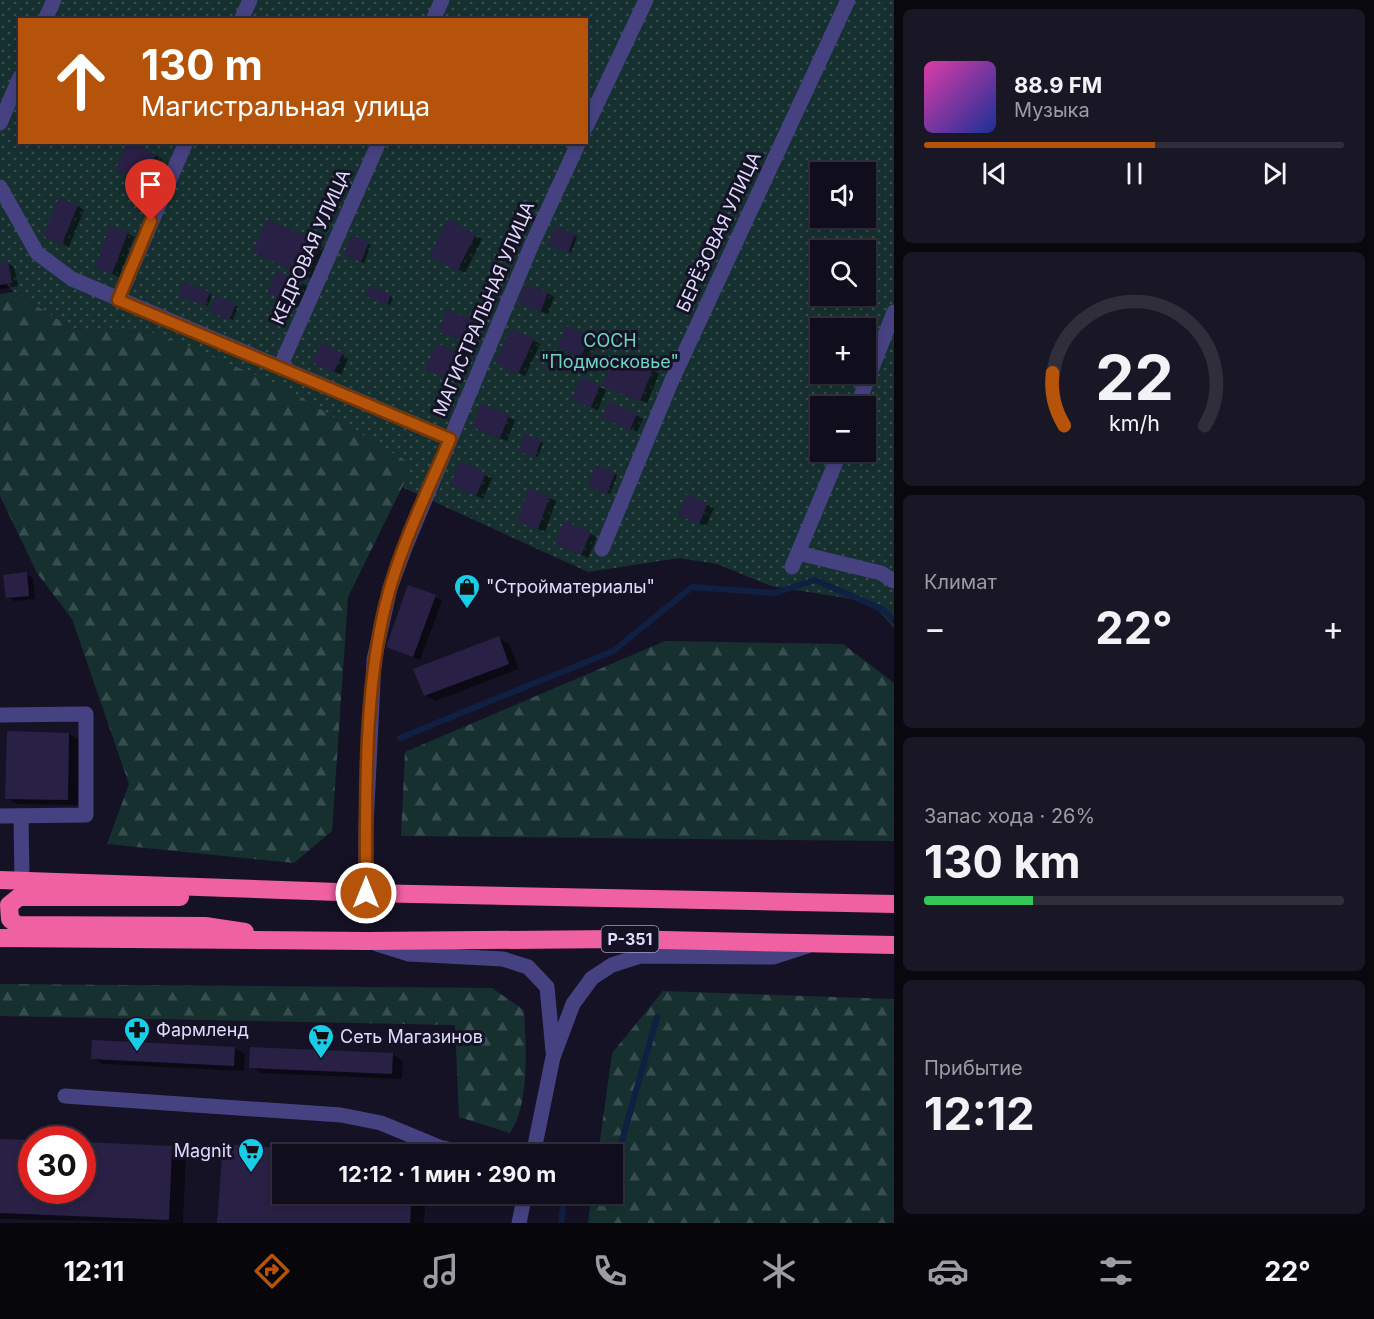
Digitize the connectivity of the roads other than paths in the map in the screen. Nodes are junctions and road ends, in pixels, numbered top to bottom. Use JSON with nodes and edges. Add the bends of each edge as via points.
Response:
{"nodes":[{"id":1,"x":54,"y":0,"type":"edge"},
{"id":2,"x":250,"y":0,"type":"edge"},
{"id":3,"x":442,"y":0,"type":"edge"},
{"id":4,"x":646,"y":0,"type":"edge"},
{"id":5,"x":848,"y":0,"type":"edge"},
{"id":6,"x":46,"y":18,"type":"edge"},
{"id":7,"x":242,"y":18,"type":"edge"},
{"id":8,"x":434,"y":18,"type":"edge"},
{"id":9,"x":18,"y":82,"type":"edge"},
{"id":10,"x":0,"y":123,"type":"edge"},
{"id":11,"x":588,"y":123,"type":"edge"},
{"id":12,"x":185,"y":144,"type":"edge"},
{"id":13,"x":378,"y":144,"type":"edge"},
{"id":14,"x":578,"y":144,"type":"edge"},
{"id":15,"x":0,"y":188,"type":"edge"},
{"id":16,"x":118,"y":300,"type":"junction"},
{"id":17,"x":894,"y":312,"type":"edge"},
{"id":18,"x":280,"y":367,"type":"junction"},
{"id":19,"x":861,"y":396,"type":"edge"},
{"id":20,"x":450,"y":439,"type":"junction"},
{"id":21,"x":836,"y":462,"type":"edge"},
{"id":22,"x":602,"y":549,"type":"dead end"},
{"id":23,"x":894,"y":580,"type":"edge"},
{"id":24,"x":0,"y":715,"type":"edge"},
{"id":25,"x":0,"y":816,"type":"edge"},
{"id":26,"x":21,"y":816,"type":"junction"},
{"id":27,"x":0,"y":880,"type":"edge"},
{"id":28,"x":22,"y":880,"type":"junction"},
{"id":29,"x":216,"y":887,"type":"junction"},
{"id":30,"x":366,"y":893,"type":"junction"},
{"id":31,"x":894,"y":904,"type":"edge"},
{"id":32,"x":0,"y":938,"type":"edge"},
{"id":33,"x":318,"y":941,"type":"junction"},
{"id":34,"x":367,"y":942,"type":"junction"},
{"id":35,"x":815,"y":943,"type":"junction"},
{"id":36,"x":894,"y":945,"type":"edge"},
{"id":37,"x":553,"y":1057,"type":"junction"},
{"id":38,"x":65,"y":1096,"type":"dead end"},
{"id":39,"x":431,"y":1144,"type":"edge"},
{"id":40,"x":535,"y":1144,"type":"edge"},
{"id":41,"x":523,"y":1204,"type":"edge"},
{"id":42,"x":519,"y":1223,"type":"edge"}],
"edges":[{"from":1,"to":6,"type":"street"},
{"from":2,"to":7,"type":"street"},
{"from":3,"to":8,"type":"street"},
{"from":4,"to":11,"type":"street"},
{"from":5,"to":22,"type":"street","name":"БЕРЁЗОВАЯ УЛИЦА","via":[[672,380]]},
{"from":9,"to":10,"type":"street"},
{"from":12,"to":16,"type":"street"},
{"from":13,"to":18,"type":"street","name":"КЕДРОВАЯ УЛИЦА"},
{"from":14,"to":20,"type":"street","name":"МАГИСТРАЛЬНАЯ УЛИЦА"},
{"from":15,"to":16,"type":"street","via":[[37,253],[72,279]]},
{"from":16,"to":18,"type":"street"},
{"from":17,"to":19,"type":"street"},
{"from":18,"to":20,"type":"street"},
{"from":20,"to":30,"type":"street","name":"МАГИСТРАЛЬНАЯ УЛИЦА","via":[[390,588],[374,660]]},
{"from":21,"to":23,"type":"street","via":[[795,560],[881,573]]},
{"from":24,"to":26,"type":"street","via":[[86,714],[86,815]]},
{"from":25,"to":26,"type":"street"},
{"from":26,"to":28,"type":"street"},
{"from":27,"to":28,"type":"highway"},
{"from":28,"to":29,"type":"highway"},
{"from":29,"to":30,"type":"highway"},
{"from":29,"to":33,"type":"highway","via":[[189,897],[18,897],[9,905],[10,919],[17,925],[205,926]]},
{"from":30,"to":31,"type":"highway"},
{"from":32,"to":33,"type":"highway","number":"Р-351"},
{"from":33,"to":34,"type":"highway","number":"Р-351"},
{"from":34,"to":35,"type":"highway","number":"Р-351","via":[[618,939]]},
{"from":34,"to":37,"type":"street","via":[[409,954],[503,959],[528,967],[547,987]]},
{"from":35,"to":36,"type":"highway","number":"Р-351"},
{"from":35,"to":37,"type":"street","via":[[773,957],[640,956],[612,965],[592,978],[573,1004]]},
{"from":37,"to":40,"type":"street"},
{"from":38,"to":39,"type":"street","via":[[341,1115],[381,1124]]},
{"from":41,"to":42,"type":"street"}]}
